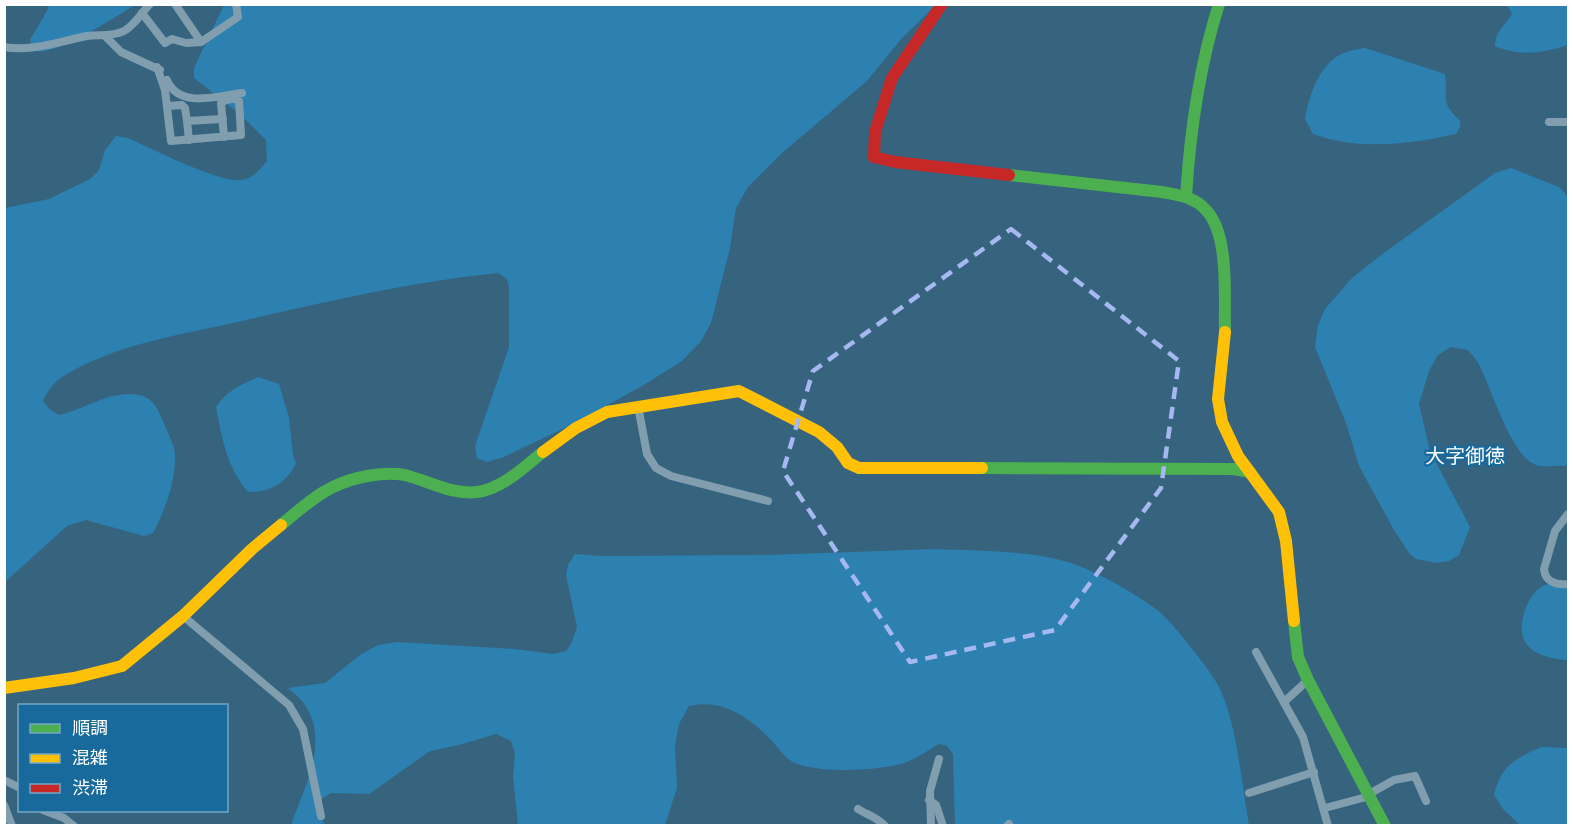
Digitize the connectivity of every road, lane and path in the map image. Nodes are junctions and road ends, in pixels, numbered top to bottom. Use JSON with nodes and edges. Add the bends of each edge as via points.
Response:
{"nodes":[{"id":1,"x":150,"y":4,"type":"edge"},
{"id":2,"x":176,"y":4,"type":"edge"},
{"id":3,"x":236,"y":4,"type":"edge"},
{"id":4,"x":942,"y":4,"type":"edge"},
{"id":5,"x":1219,"y":4,"type":"edge"},
{"id":6,"x":142,"y":13,"type":"junction"},
{"id":7,"x":105,"y":36,"type":"junction"},
{"id":8,"x":201,"y":42,"type":"junction"},
{"id":9,"x":4,"y":47,"type":"edge"},
{"id":10,"x":157,"y":67,"type":"junction"},
{"id":11,"x":242,"y":93,"type":"dead end"},
{"id":12,"x":167,"y":106,"type":"junction"},
{"id":13,"x":223,"y":119,"type":"junction"},
{"id":14,"x":187,"y":121,"type":"junction"},
{"id":15,"x":1549,"y":122,"type":"dead end"},
{"id":16,"x":1569,"y":122,"type":"edge"},
{"id":17,"x":224,"y":137,"type":"junction"},
{"id":18,"x":189,"y":140,"type":"junction"},
{"id":19,"x":1186,"y":197,"type":"junction"},
{"id":20,"x":638,"y":406,"type":"junction"},
{"id":21,"x":1250,"y":472,"type":"junction"},
{"id":22,"x":768,"y":501,"type":"dead end"},
{"id":23,"x":1569,"y":514,"type":"edge"},
{"id":24,"x":1568,"y":584,"type":"edge"},
{"id":25,"x":183,"y":616,"type":"junction"},
{"id":26,"x":1256,"y":652,"type":"dead end"},
{"id":27,"x":1308,"y":680,"type":"junction"},
{"id":28,"x":4,"y":688,"type":"edge"},
{"id":29,"x":1284,"y":702,"type":"junction"},
{"id":30,"x":939,"y":759,"type":"dead end"},
{"id":31,"x":1314,"y":772,"type":"junction"},
{"id":32,"x":4,"y":780,"type":"edge"},
{"id":33,"x":18,"y":787,"type":"edge"},
{"id":34,"x":1249,"y":793,"type":"dead end"},
{"id":35,"x":1370,"y":795,"type":"junction"},
{"id":36,"x":929,"y":800,"type":"junction"},
{"id":37,"x":1426,"y":801,"type":"dead end"},
{"id":38,"x":4,"y":805,"type":"edge"},
{"id":39,"x":1324,"y":808,"type":"junction"},
{"id":40,"x":858,"y":809,"type":"dead end"},
{"id":41,"x":49,"y":812,"type":"edge"},
{"id":42,"x":321,"y":816,"type":"dead end"},
{"id":43,"x":12,"y":825,"type":"edge"},
{"id":44,"x":74,"y":825,"type":"edge"},
{"id":45,"x":885,"y":825,"type":"edge"},
{"id":46,"x":931,"y":825,"type":"edge"},
{"id":47,"x":943,"y":825,"type":"edge"},
{"id":48,"x":1328,"y":825,"type":"edge"},
{"id":49,"x":1385,"y":825,"type":"edge"}],
"edges":[{"from":1,"to":6,"type":"street"},
{"from":2,"to":8,"type":"street"},
{"from":3,"to":8,"type":"street","via":[[238,17]]},
{"from":4,"to":19,"type":"street","via":[[892,78],[876,132],[874,157]]},
{"from":5,"to":19,"type":"street","via":[[1196,88]]},
{"from":6,"to":7,"type":"street","via":[[126,31]]},
{"from":6,"to":8,"type":"street","via":[[165,43],[172,39]]},
{"from":7,"to":9,"type":"street","via":[[51,45]]},
{"from":7,"to":10,"type":"street","via":[[122,52]]},
{"from":10,"to":11,"type":"street","via":[[171,89],[184,98]]},
{"from":10,"to":12,"type":"street"},
{"from":12,"to":14,"type":"street","via":[[182,105]]},
{"from":12,"to":18,"type":"street","via":[[171,141]]},
{"from":13,"to":14,"type":"street"},
{"from":13,"to":17,"type":"street"},
{"from":13,"to":17,"type":"street","via":[[221,103],[239,101],[242,135]]},
{"from":14,"to":18,"type":"street"},
{"from":15,"to":16,"type":"street"},
{"from":17,"to":18,"type":"street"},
{"from":19,"to":21,"type":"street","via":[[1215,220],[1222,242],[1225,340],[1218,399],[1229,440]]},
{"from":20,"to":21,"type":"street","via":[[740,391],[819,432],[848,463],[859,468]]},
{"from":20,"to":22,"type":"street","via":[[647,454],[656,468],[671,476]]},
{"from":20,"to":25,"type":"street","via":[[607,412],[576,428],[499,485],[477,492],[449,490],[404,475],[376,475],[333,487],[252,549]]},
{"from":21,"to":27,"type":"street","via":[[1279,512],[1298,657]]},
{"from":23,"to":24,"type":"street","via":[[1555,531],[1544,568],[1550,581]]},
{"from":25,"to":28,"type":"street","via":[[122,666]]},
{"from":25,"to":42,"type":"street","via":[[289,705],[303,729]]},
{"from":26,"to":29,"type":"street"},
{"from":27,"to":29,"type":"street"},
{"from":27,"to":35,"type":"street"},
{"from":29,"to":31,"type":"street","via":[[1303,737]]},
{"from":30,"to":36,"type":"street"},
{"from":31,"to":34,"type":"street"},
{"from":31,"to":39,"type":"street"},
{"from":32,"to":33,"type":"street"},
{"from":35,"to":37,"type":"street","via":[[1394,780],[1415,776]]},
{"from":35,"to":39,"type":"street"},
{"from":35,"to":49,"type":"street"},
{"from":36,"to":46,"type":"street"},
{"from":36,"to":47,"type":"street","via":[[936,805]]},
{"from":38,"to":43,"type":"street"},
{"from":39,"to":48,"type":"street"},
{"from":40,"to":45,"type":"street"},
{"from":41,"to":44,"type":"street"}]}
